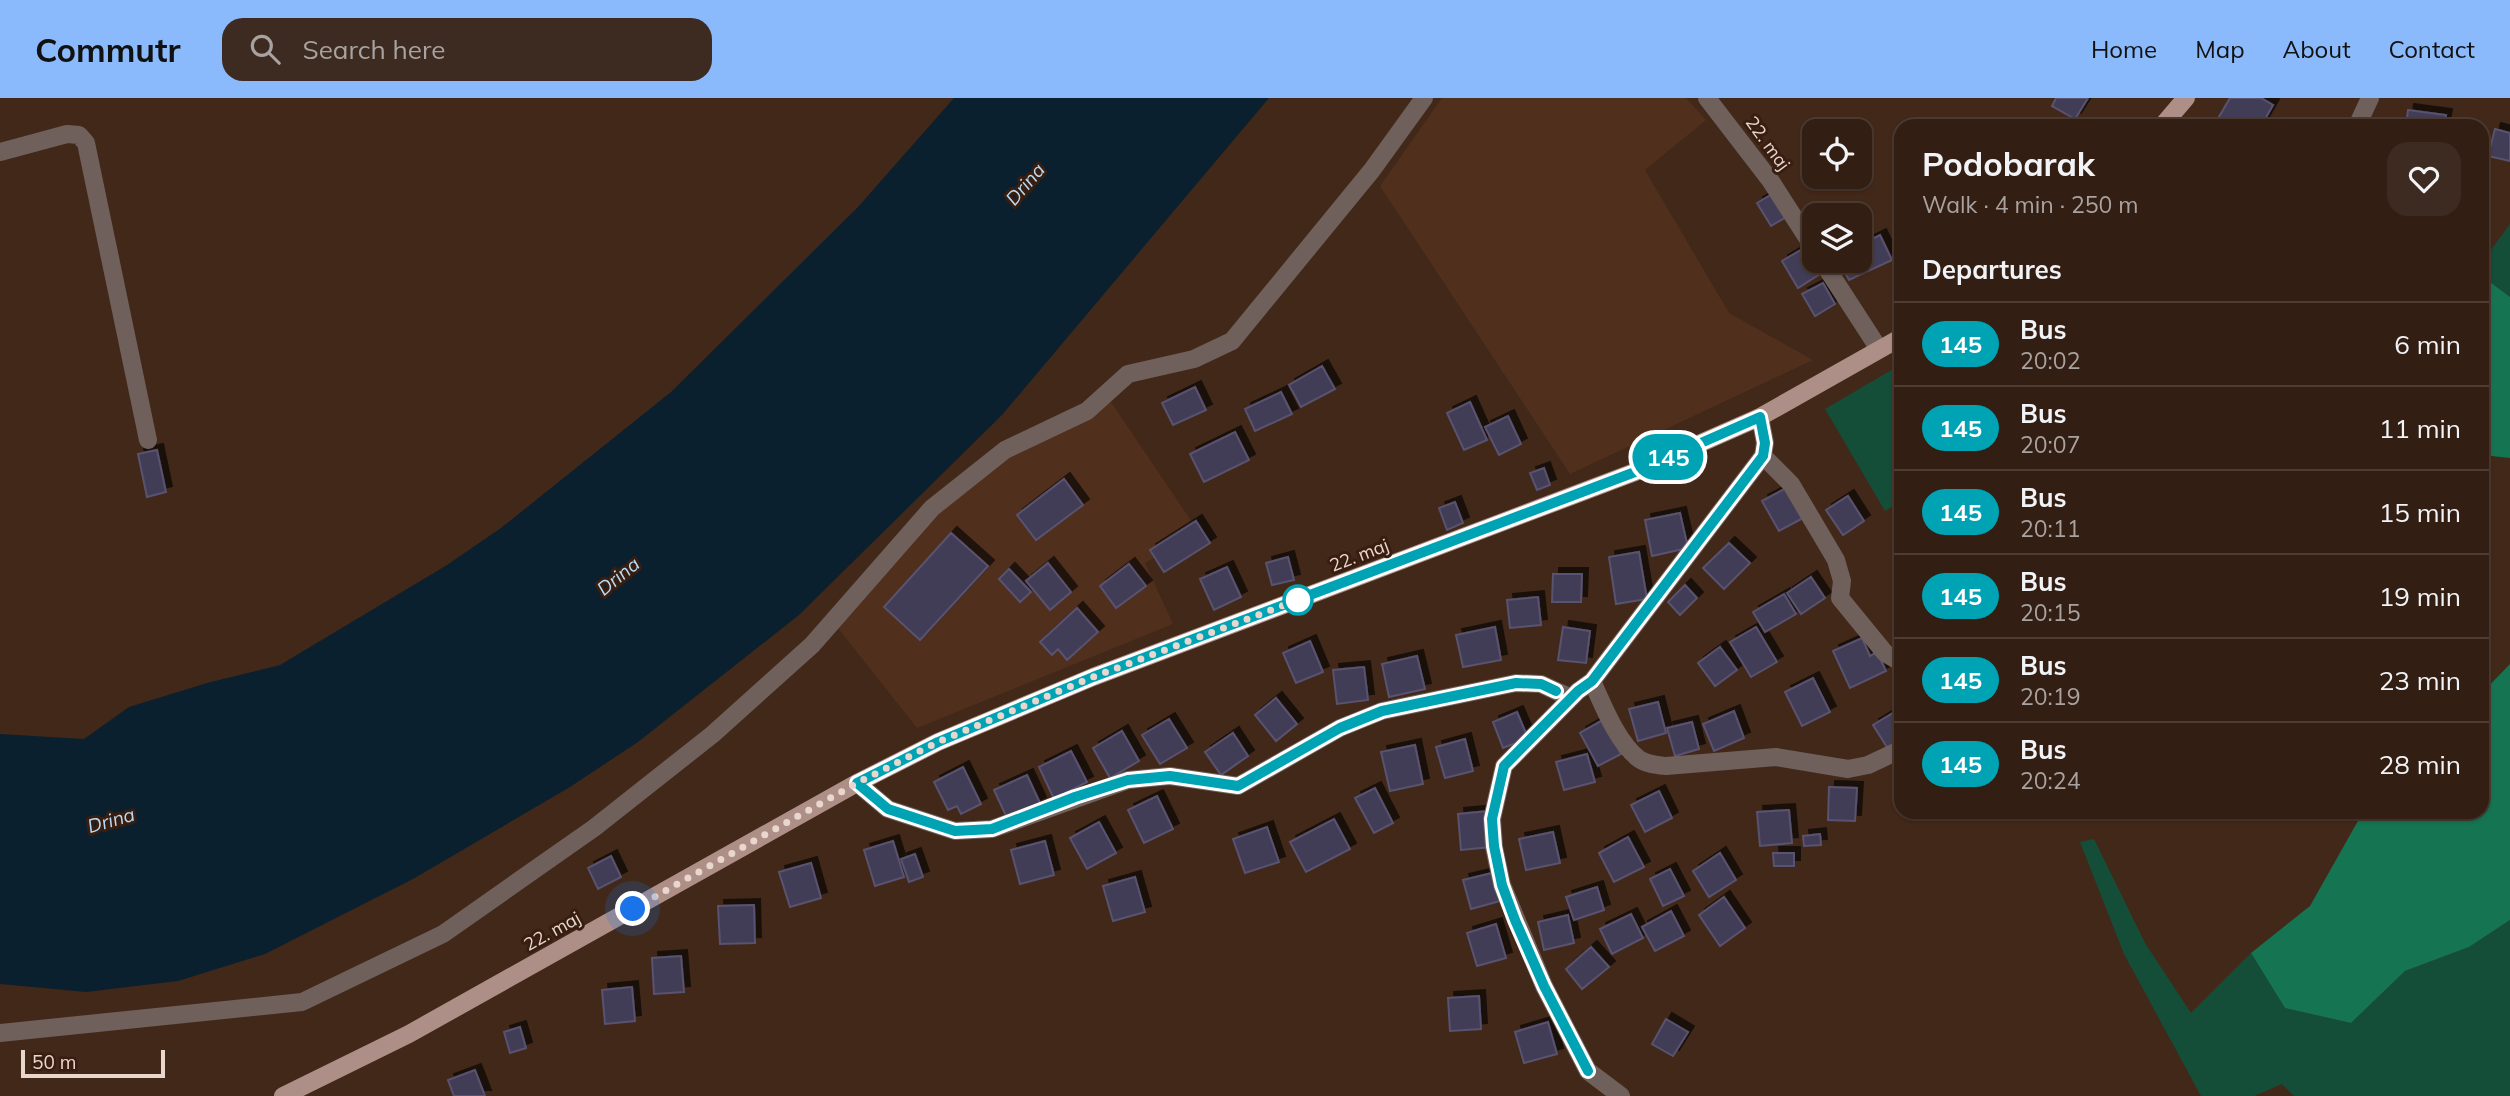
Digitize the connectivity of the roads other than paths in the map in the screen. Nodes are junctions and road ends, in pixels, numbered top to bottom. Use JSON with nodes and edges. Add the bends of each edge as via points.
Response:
{"nodes":[{"id":1,"x":1424,"y":98,"type":"edge"},
{"id":2,"x":1707,"y":98,"type":"edge"},
{"id":3,"x":2186,"y":98,"type":"edge"},
{"id":4,"x":2371,"y":98,"type":"edge"},
{"id":5,"x":2168,"y":119,"type":"edge"},
{"id":6,"x":2360,"y":119,"type":"edge"},
{"id":7,"x":0,"y":152,"type":"edge"},
{"id":8,"x":1802,"y":230,"type":"edge"},
{"id":9,"x":1830,"y":273,"type":"edge"},
{"id":10,"x":1894,"y":341,"type":"edge"},
{"id":11,"x":1879,"y":349,"type":"junction"},
{"id":12,"x":1760,"y":417,"type":"junction"},
{"id":13,"x":148,"y":440,"type":"dead end"},
{"id":14,"x":1763,"y":456,"type":"junction"},
{"id":15,"x":1894,"y":658,"type":"edge"},
{"id":16,"x":1592,"y":681,"type":"junction"},
{"id":17,"x":1571,"y":698,"type":"junction"},
{"id":18,"x":1894,"y":753,"type":"edge"},
{"id":19,"x":857,"y":783,"type":"junction"},
{"id":20,"x":0,"y":1033,"type":"edge"},
{"id":21,"x":283,"y":1096,"type":"edge"},
{"id":22,"x":1621,"y":1096,"type":"edge"}],
"edges":[{"from":1,"to":20,"type":"street","via":[[1231,341],[1194,359],[1128,374],[1087,411],[1005,450],[932,508],[812,645],[713,734],[594,828],[443,934],[302,1002]]},
{"from":2,"to":8,"type":"street","name":"22. maj"},
{"from":3,"to":5,"type":"main road"},
{"from":4,"to":6,"type":"street"},
{"from":7,"to":13,"type":"street","via":[[74,133],[86,143]]},
{"from":9,"to":11,"type":"street"},
{"from":10,"to":11,"type":"main road","name":"22. maj"},
{"from":11,"to":12,"type":"main road","name":"22. maj"},
{"from":12,"to":14,"type":"street"},
{"from":12,"to":19,"type":"main road","name":"22. maj","via":[[1635,472],[1093,677],[938,742]]},
{"from":14,"to":15,"type":"street","via":[[1791,484],[1836,560],[1842,581],[1840,598]]},
{"from":14,"to":16,"type":"street"},
{"from":16,"to":17,"type":"street"},
{"from":16,"to":18,"type":"street","via":[[1627,746],[1640,760],[1652,764],[1776,757],[1848,769]]},
{"from":17,"to":19,"type":"street","via":[[1541,684],[1516,683],[1382,711],[1340,728],[1238,786],[1170,776],[1128,780],[992,829],[955,831],[919,820],[888,809]]},
{"from":17,"to":22,"type":"street","via":[[1504,766],[1492,819],[1494,846],[1502,885],[1544,986],[1588,1071]]},
{"from":19,"to":21,"type":"main road","name":"22. maj","via":[[529,968]]}]}
